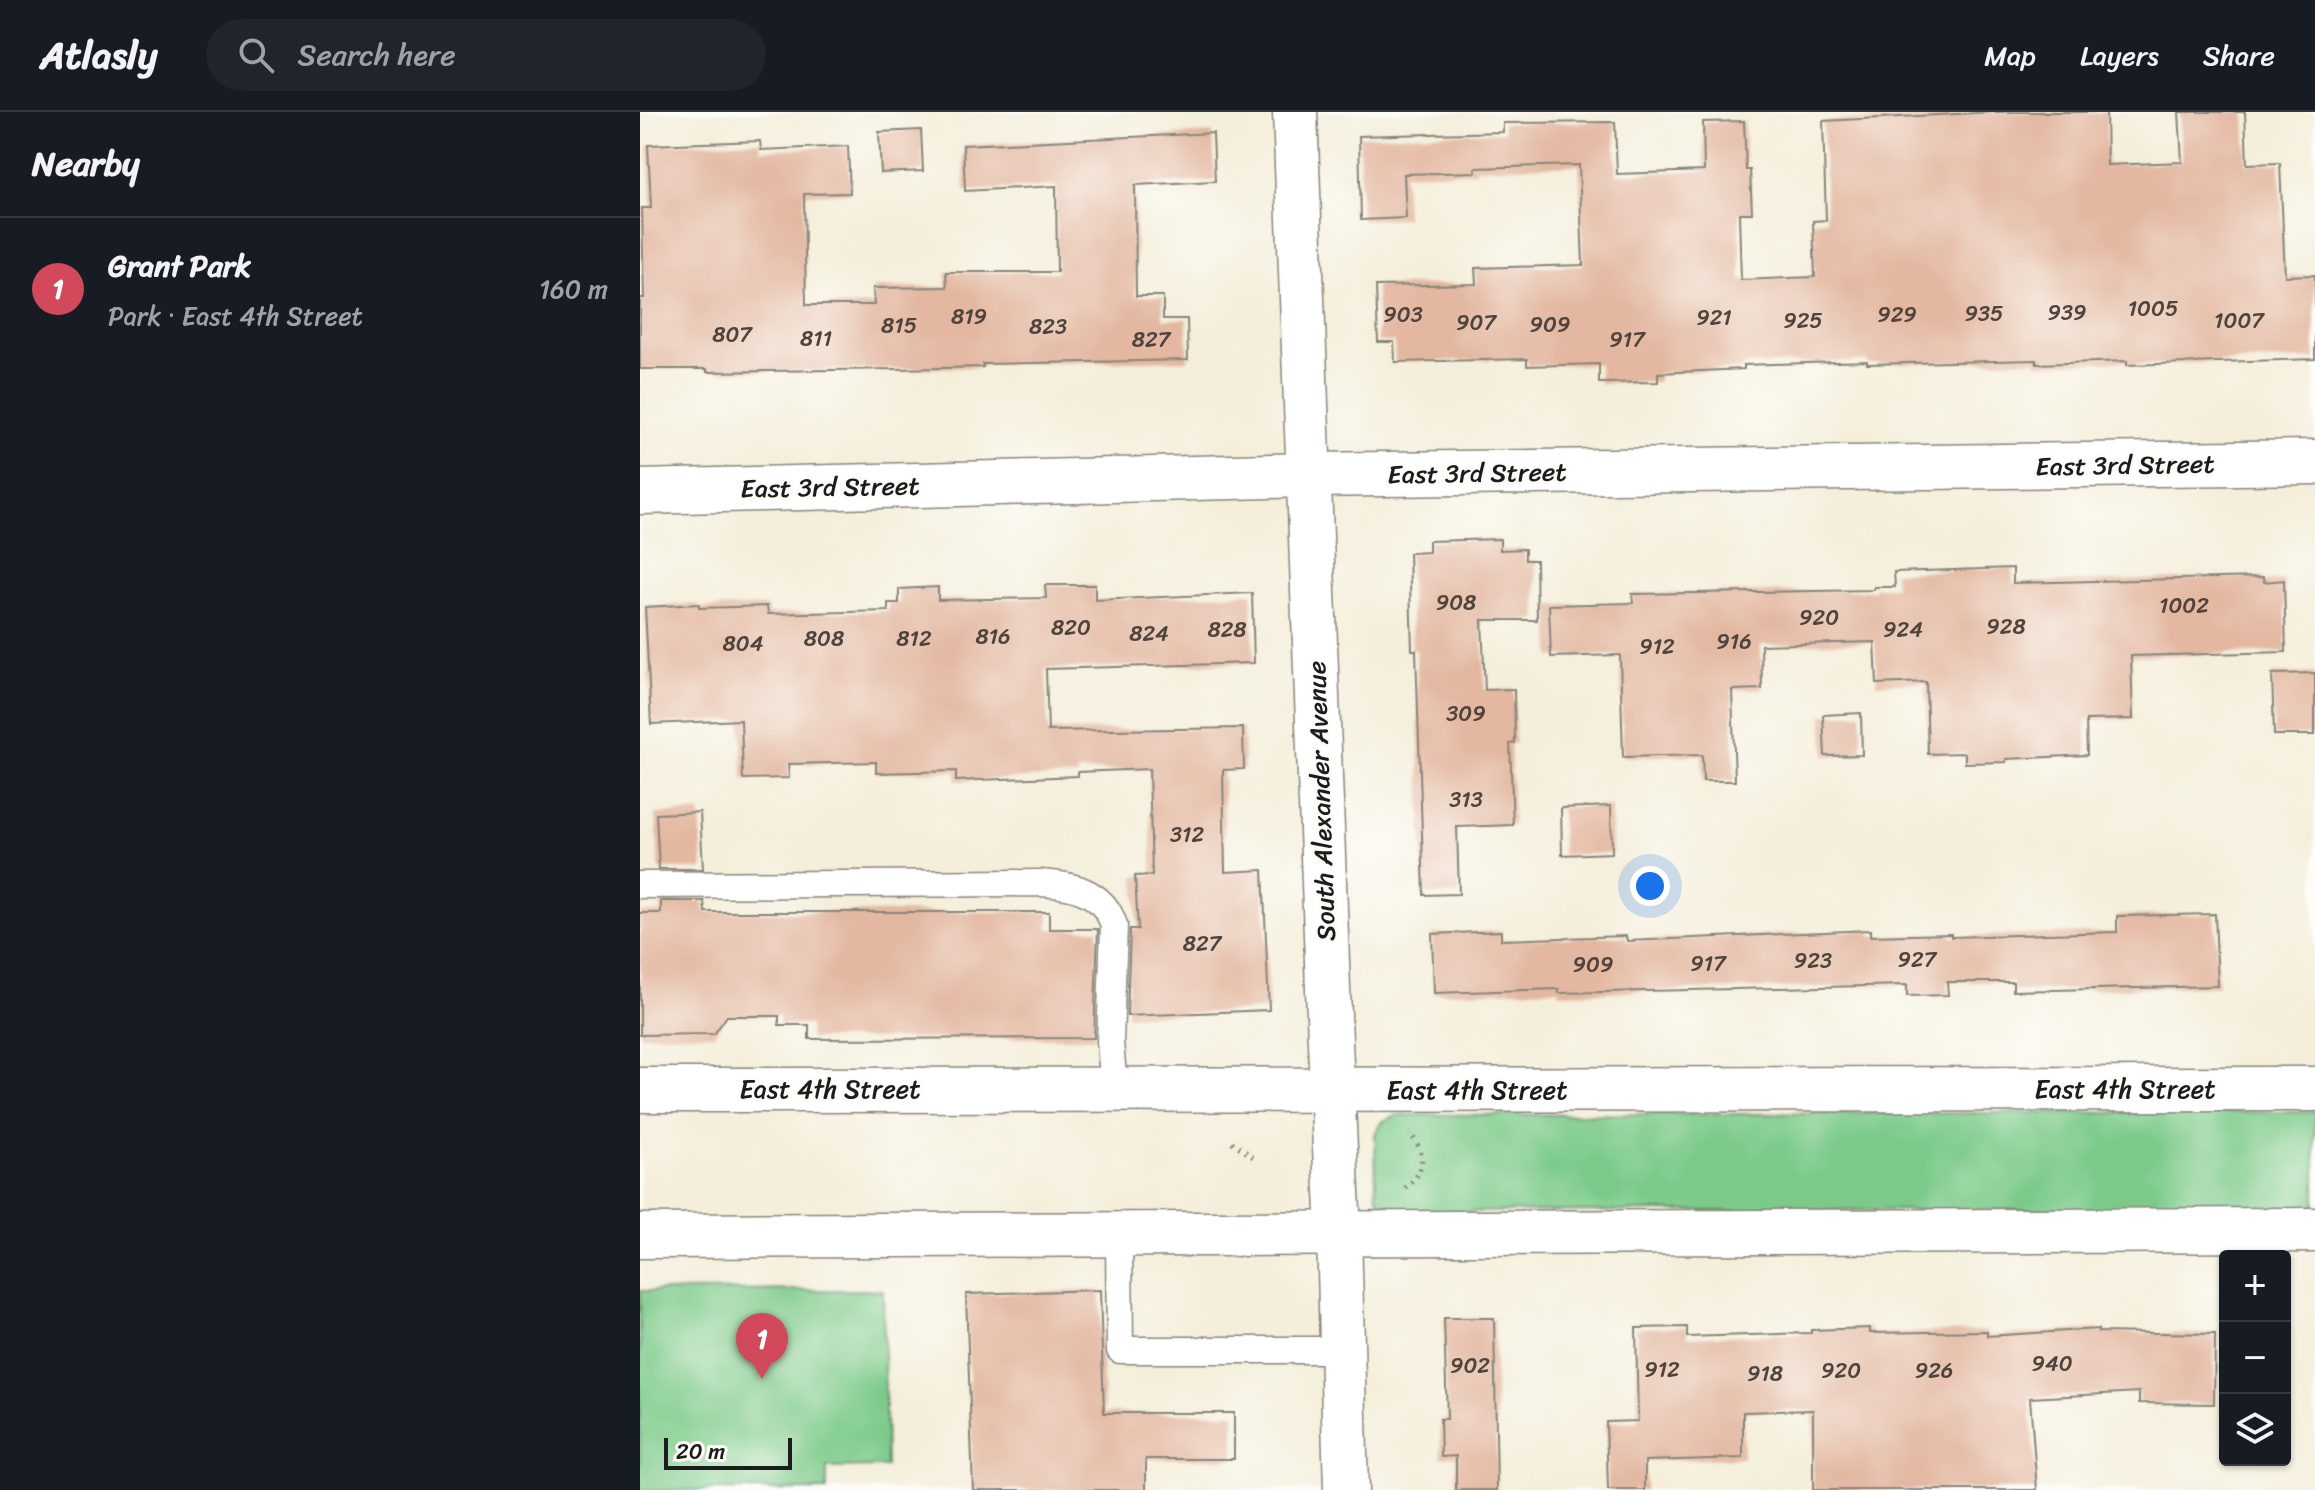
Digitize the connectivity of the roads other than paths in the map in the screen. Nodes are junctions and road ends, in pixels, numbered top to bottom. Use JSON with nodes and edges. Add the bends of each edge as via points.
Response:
{"nodes":[{"id":1,"x":1295,"y":112,"type":"edge"},
{"id":2,"x":2315,"y":462,"type":"edge"},
{"id":3,"x":1309,"y":475,"type":"junction"},
{"id":4,"x":640,"y":492,"type":"edge"},
{"id":5,"x":640,"y":885,"type":"edge"},
{"id":6,"x":1114,"y":1088,"type":"junction"},
{"id":7,"x":1332,"y":1089,"type":"junction"},
{"id":8,"x":2315,"y":1089,"type":"edge"},
{"id":9,"x":640,"y":1090,"type":"edge"},
{"id":10,"x":2315,"y":1230,"type":"edge"},
{"id":11,"x":1339,"y":1233,"type":"junction"},
{"id":12,"x":1119,"y":1235,"type":"junction"},
{"id":13,"x":640,"y":1236,"type":"edge"},
{"id":14,"x":1341,"y":1350,"type":"junction"},
{"id":15,"x":1346,"y":1490,"type":"edge"}],
"edges":[{"from":1,"to":3,"type":"street","name":"South Alexander Avenue"},
{"from":2,"to":3,"type":"street","name":"East 3rd Street"},
{"from":3,"to":4,"type":"street","name":"East 3rd Street"},
{"from":3,"to":7,"type":"street","name":"South Alexander Avenue"},
{"from":5,"to":6,"type":"lane","via":[[1075,886],[1101,902],[1114,925]]},
{"from":6,"to":7,"type":"street","name":"East 4th Street"},
{"from":6,"to":9,"type":"street","name":"East 4th Street"},
{"from":7,"to":8,"type":"street","name":"East 4th Street"},
{"from":7,"to":11,"type":"street","name":"South Alexander Avenue"},
{"from":10,"to":11,"type":"street"},
{"from":11,"to":12,"type":"street"},
{"from":11,"to":14,"type":"street","name":"South Alexander Avenue"},
{"from":12,"to":13,"type":"street"},
{"from":12,"to":14,"type":"lane","via":[[1120,1350]]},
{"from":14,"to":15,"type":"street","name":"South Alexander Avenue"}]}
